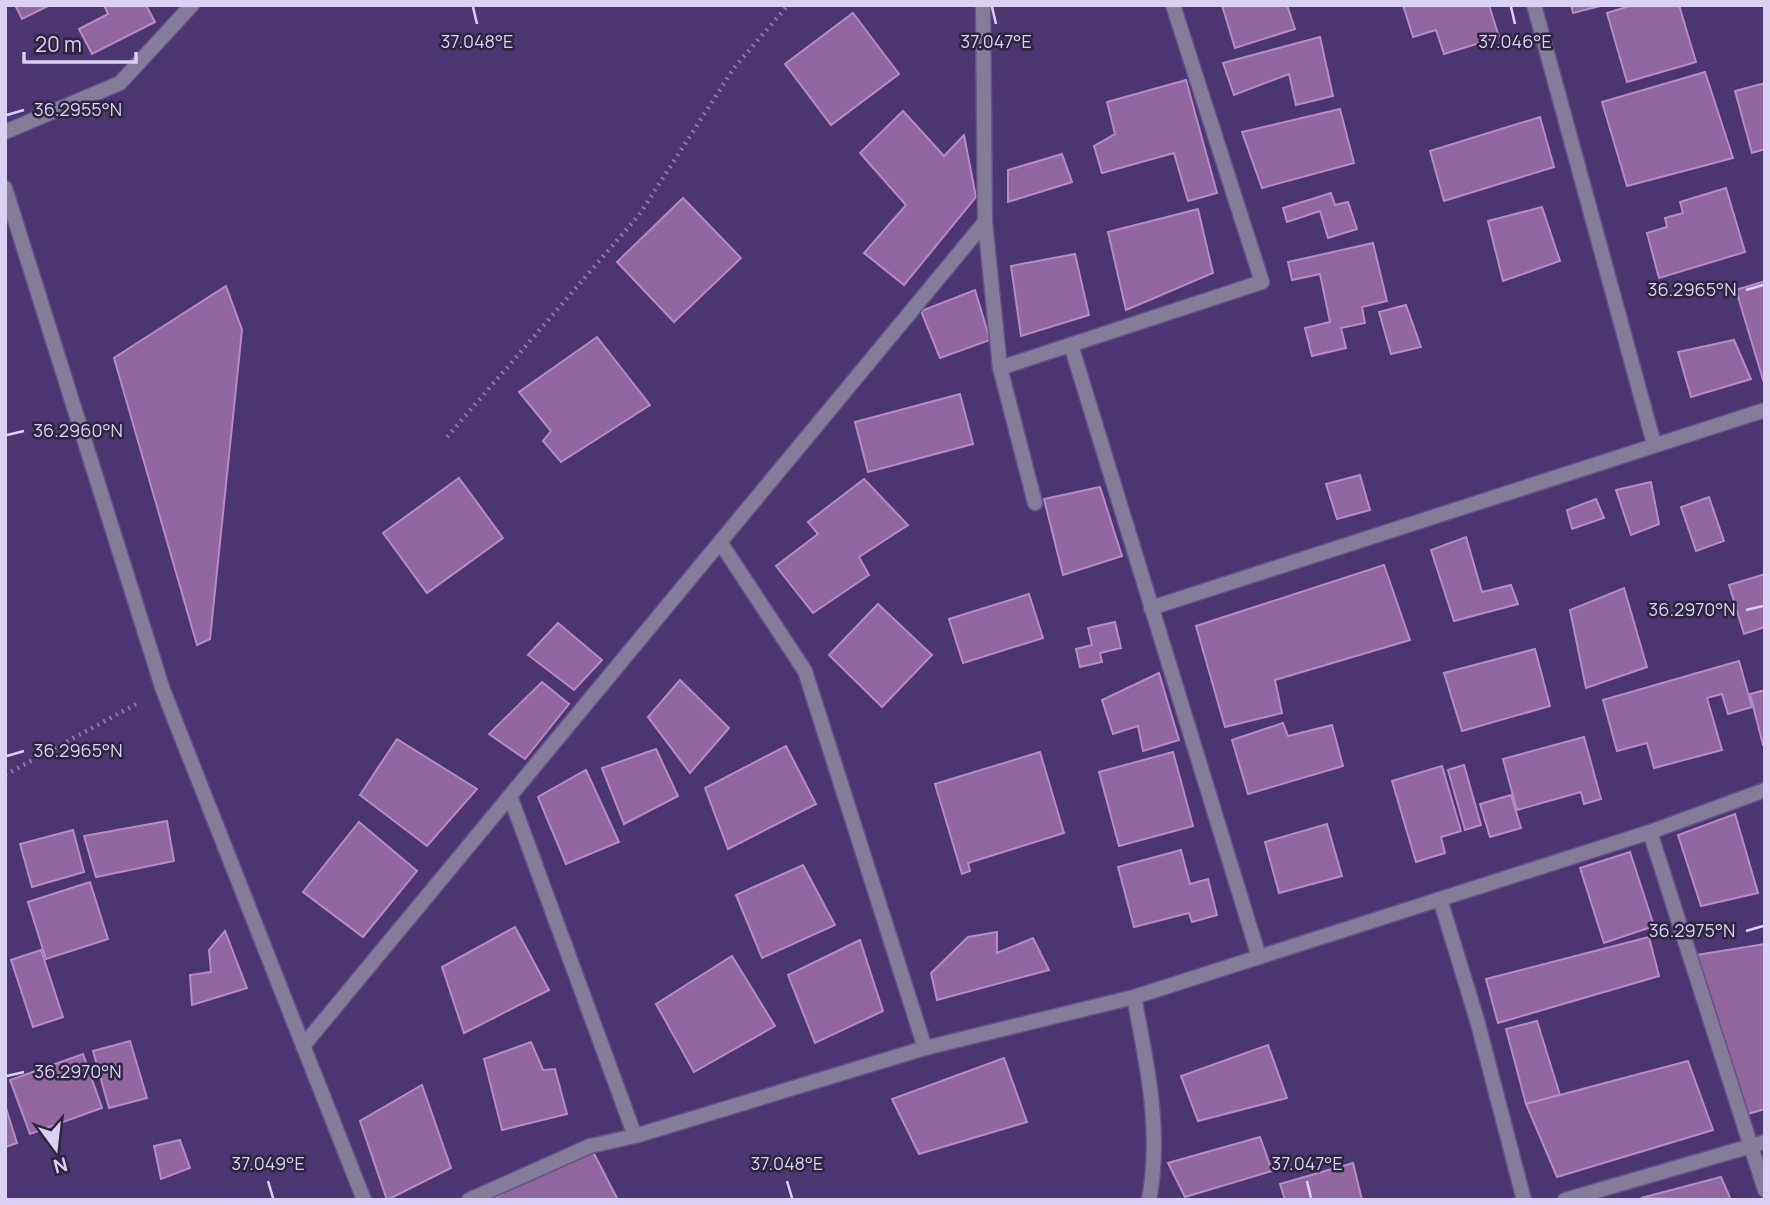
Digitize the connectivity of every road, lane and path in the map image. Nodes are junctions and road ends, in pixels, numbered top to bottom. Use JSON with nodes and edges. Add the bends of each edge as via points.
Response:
{"nodes":[{"id":1,"x":192,"y":5,"type":"edge"},
{"id":2,"x":788,"y":5,"type":"edge"},
{"id":3,"x":983,"y":5,"type":"edge"},
{"id":4,"x":1173,"y":5,"type":"edge"},
{"id":5,"x":1534,"y":5,"type":"edge"},
{"id":6,"x":5,"y":132,"type":"edge"},
{"id":7,"x":5,"y":188,"type":"edge"},
{"id":8,"x":985,"y":222,"type":"junction"},
{"id":9,"x":1070,"y":345,"type":"junction"},
{"id":10,"x":1000,"y":368,"type":"junction"},
{"id":11,"x":1765,"y":411,"type":"edge"},
{"id":12,"x":447,"y":436,"type":"dead end"},
{"id":13,"x":1654,"y":444,"type":"junction"},
{"id":14,"x":1035,"y":503,"type":"dead end"},
{"id":15,"x":720,"y":542,"type":"junction"},
{"id":16,"x":1152,"y":608,"type":"junction"},
{"id":17,"x":163,"y":690,"type":"junction"},
{"id":18,"x":5,"y":775,"type":"edge"},
{"id":19,"x":1765,"y":790,"type":"edge"},
{"id":20,"x":510,"y":796,"type":"junction"},
{"id":21,"x":1650,"y":832,"type":"junction"},
{"id":22,"x":1440,"y":899,"type":"junction"},
{"id":23,"x":1259,"y":957,"type":"junction"},
{"id":24,"x":1134,"y":997,"type":"junction"},
{"id":25,"x":303,"y":1046,"type":"junction"},
{"id":26,"x":925,"y":1048,"type":"junction"},
{"id":27,"x":635,"y":1136,"type":"junction"},
{"id":28,"x":1758,"y":1144,"type":"edge"},
{"id":29,"x":1765,"y":1190,"type":"edge"},
{"id":30,"x":364,"y":1200,"type":"edge"},
{"id":31,"x":469,"y":1200,"type":"edge"},
{"id":32,"x":1149,"y":1200,"type":"edge"},
{"id":33,"x":1524,"y":1200,"type":"edge"},
{"id":34,"x":1565,"y":1200,"type":"edge"}],
"edges":[{"from":1,"to":6,"type":"street","via":[[120,83]]},
{"from":2,"to":12,"type":"path","via":[[734,68],[639,215]]},
{"from":3,"to":8,"type":"street"},
{"from":4,"to":9,"type":"street","via":[[1262,282]]},
{"from":5,"to":13,"type":"street"},
{"from":7,"to":17,"type":"street"},
{"from":8,"to":10,"type":"street"},
{"from":8,"to":15,"type":"street"},
{"from":9,"to":10,"type":"street"},
{"from":9,"to":16,"type":"street"},
{"from":10,"to":14,"type":"street"},
{"from":11,"to":13,"type":"street"},
{"from":13,"to":16,"type":"street"},
{"from":15,"to":20,"type":"street"},
{"from":15,"to":26,"type":"street","via":[[805,671]]},
{"from":16,"to":23,"type":"street"},
{"from":17,"to":18,"type":"path"},
{"from":17,"to":25,"type":"street"},
{"from":19,"to":21,"type":"street"},
{"from":20,"to":25,"type":"street"},
{"from":20,"to":27,"type":"street"},
{"from":21,"to":22,"type":"street"},
{"from":21,"to":28,"type":"street"},
{"from":22,"to":23,"type":"street"},
{"from":22,"to":33,"type":"street"},
{"from":23,"to":24,"type":"street"},
{"from":24,"to":26,"type":"street"},
{"from":24,"to":32,"type":"street","via":[[1155,1121]]},
{"from":25,"to":30,"type":"street"},
{"from":26,"to":27,"type":"street"},
{"from":27,"to":31,"type":"street","via":[[590,1146]]},
{"from":28,"to":29,"type":"street"},
{"from":28,"to":34,"type":"street"}]}
